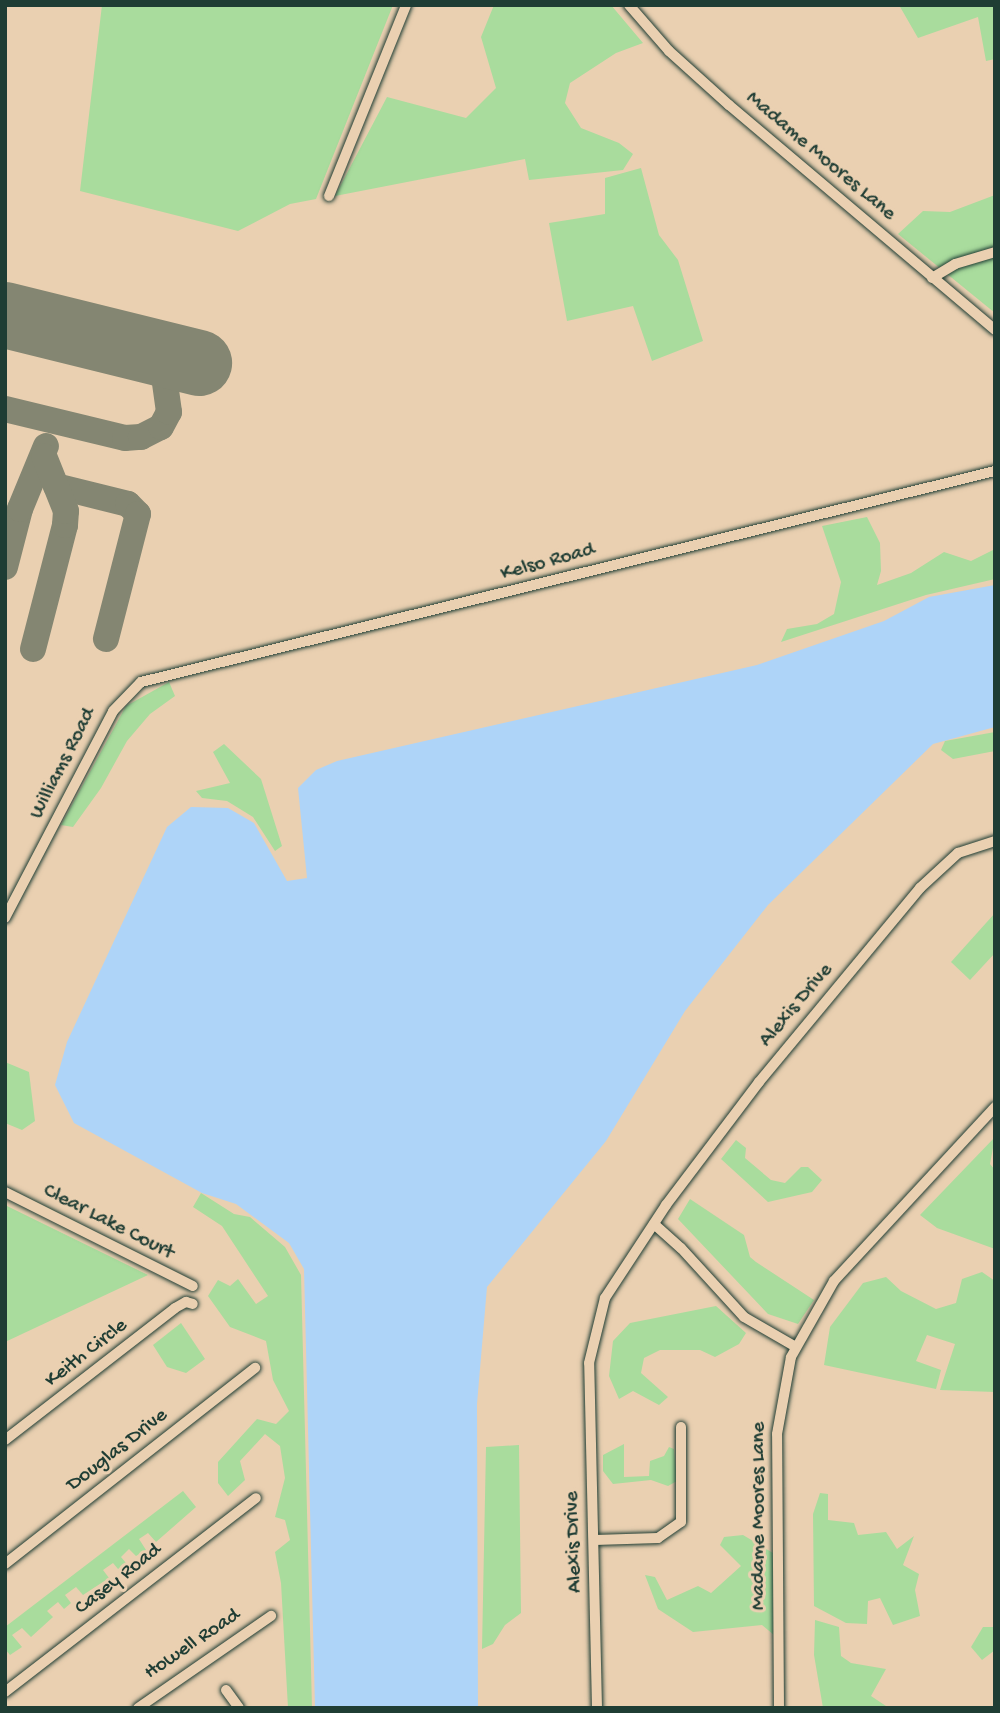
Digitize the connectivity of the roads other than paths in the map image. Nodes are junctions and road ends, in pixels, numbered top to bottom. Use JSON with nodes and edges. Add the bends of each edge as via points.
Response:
{"nodes":[{"id":1,"x":406,"y":5,"type":"edge"},
{"id":2,"x":629,"y":5,"type":"edge"},
{"id":3,"x":329,"y":196,"type":"dead end"},
{"id":4,"x":995,"y":252,"type":"edge"},
{"id":5,"x":932,"y":278,"type":"junction"},
{"id":6,"x":995,"y":330,"type":"edge"},
{"id":7,"x":995,"y":471,"type":"edge"},
{"id":8,"x":118,"y":702,"type":"joint"},
{"id":9,"x":995,"y":841,"type":"edge"},
{"id":10,"x":5,"y":918,"type":"edge"},
{"id":11,"x":995,"y":1107,"type":"edge"},
{"id":12,"x":5,"y":1192,"type":"edge"},
{"id":13,"x":654,"y":1224,"type":"junction"},
{"id":14,"x":193,"y":1286,"type":"dead end"},
{"id":15,"x":192,"y":1304,"type":"dead end"},
{"id":16,"x":796,"y":1346,"type":"junction"},
{"id":17,"x":255,"y":1368,"type":"dead end"},
{"id":18,"x":681,"y":1427,"type":"dead end"},
{"id":19,"x":5,"y":1440,"type":"edge"},
{"id":20,"x":256,"y":1498,"type":"dead end"},
{"id":21,"x":595,"y":1540,"type":"junction"},
{"id":22,"x":5,"y":1564,"type":"edge"},
{"id":23,"x":271,"y":1616,"type":"dead end"},
{"id":24,"x":226,"y":1690,"type":"dead end"},
{"id":25,"x":5,"y":1692,"type":"edge"},
{"id":26,"x":138,"y":1708,"type":"edge"},
{"id":27,"x":239,"y":1708,"type":"edge"},
{"id":28,"x":597,"y":1708,"type":"edge"},
{"id":29,"x":779,"y":1708,"type":"edge"}],
"edges":[{"from":1,"to":3,"type":"street"},
{"from":2,"to":5,"type":"street","name":"Madame Moores Lane","via":[[669,51]]},
{"from":4,"to":5,"type":"street","via":[[955,264]]},
{"from":5,"to":6,"type":"street","name":"Madame Moores Lane"},
{"from":7,"to":8,"type":"street","name":"Kelso Road","via":[[453,608],[167,673],[141,682]]},
{"from":8,"to":10,"type":"street","name":"Williams Road"},
{"from":9,"to":13,"type":"street","name":"Alexis Drive","via":[[957,853],[920,888],[759,1082]]},
{"from":11,"to":16,"type":"street","name":"Madame Moores Lane","via":[[852,1260],[818,1304]]},
{"from":12,"to":14,"type":"street","name":"Clear Lake Court"},
{"from":13,"to":16,"type":"street","via":[[744,1317]]},
{"from":13,"to":21,"type":"street","name":"Alexis Drive","via":[[612,1284],[593,1338]]},
{"from":15,"to":19,"type":"street","name":"Keith Circle","via":[[176,1308]]},
{"from":16,"to":29,"type":"street","name":"Madame Moores Lane","via":[[777,1434]]},
{"from":17,"to":22,"type":"street","name":"Douglas Drive"},
{"from":18,"to":21,"type":"street","via":[[681,1522],[657,1538]]},
{"from":20,"to":25,"type":"street","name":"Casey Road"},
{"from":21,"to":28,"type":"street","name":"Alexis Drive"},
{"from":23,"to":26,"type":"street","name":"Howell Road"},
{"from":24,"to":27,"type":"street"}]}
